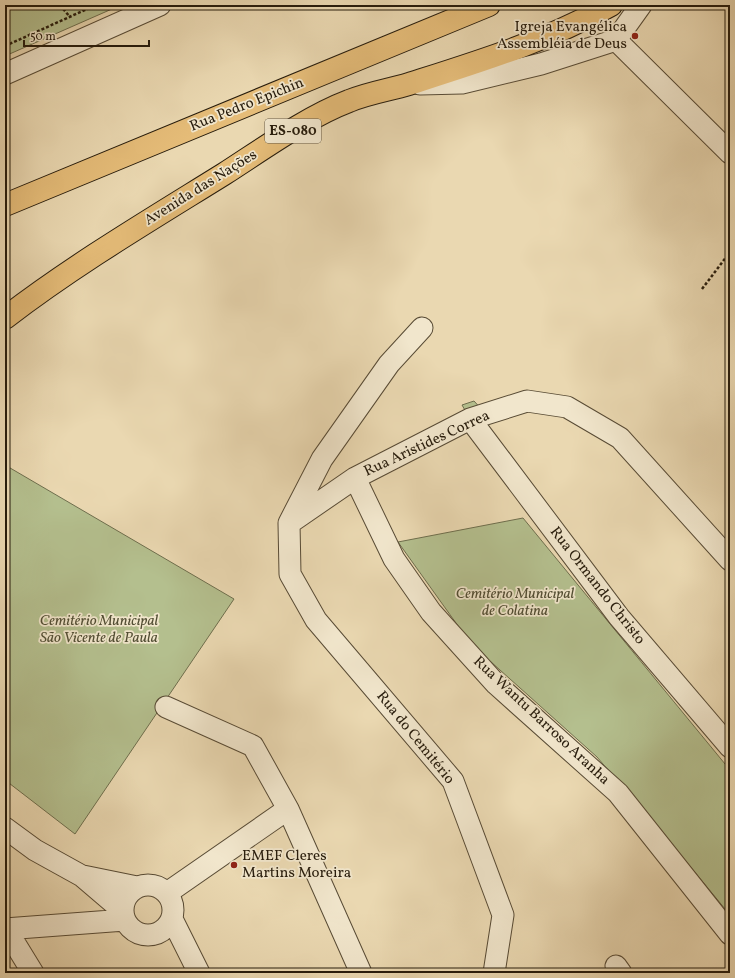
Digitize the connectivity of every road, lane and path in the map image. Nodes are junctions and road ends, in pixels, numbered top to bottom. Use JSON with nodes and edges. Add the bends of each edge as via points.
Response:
{"nodes":[{"id":1,"x":60,"y":5,"type":"edge"},
{"id":2,"x":96,"y":5,"type":"edge"},
{"id":3,"x":160,"y":5,"type":"edge"},
{"id":4,"x":489,"y":5,"type":"edge"},
{"id":5,"x":611,"y":5,"type":"edge"},
{"id":6,"x":641,"y":5,"type":"edge"},
{"id":7,"x":70,"y":17,"type":"junction"},
{"id":8,"x":616,"y":40,"type":"junction"},
{"id":9,"x":5,"y":46,"type":"edge"},
{"id":10,"x":5,"y":74,"type":"edge"},
{"id":11,"x":407,"y":84,"type":"junction"},
{"id":12,"x":730,"y":153,"type":"edge"},
{"id":13,"x":5,"y":205,"type":"edge"},
{"id":14,"x":730,"y":252,"type":"edge"},
{"id":15,"x":44,"y":288,"type":"junction"},
{"id":16,"x":702,"y":289,"type":"dead end"},
{"id":17,"x":5,"y":301,"type":"edge"},
{"id":18,"x":5,"y":318,"type":"edge"},
{"id":19,"x":422,"y":328,"type":"dead end"},
{"id":20,"x":470,"y":419,"type":"junction"},
{"id":21,"x":355,"y":478,"type":"junction"},
{"id":22,"x":289,"y":523,"type":"junction"},
{"id":23,"x":730,"y":560,"type":"edge"},
{"id":24,"x":166,"y":707,"type":"dead end"},
{"id":25,"x":730,"y":747,"type":"edge"},
{"id":26,"x":288,"y":809,"type":"junction"},
{"id":27,"x":5,"y":828,"type":"edge"},
{"id":28,"x":82,"y":876,"type":"junction"},
{"id":29,"x":137,"y":887,"type":"junction"},
{"id":30,"x":167,"y":893,"type":"junction"},
{"id":31,"x":124,"y":916,"type":"junction"},
{"id":32,"x":172,"y":919,"type":"junction"},
{"id":33,"x":6,"y":928,"type":"edge"},
{"id":34,"x":730,"y":934,"type":"edge"},
{"id":35,"x":33,"y":973,"type":"edge"},
{"id":36,"x":199,"y":973,"type":"edge"},
{"id":37,"x":361,"y":973,"type":"edge"},
{"id":38,"x":494,"y":973,"type":"edge"}],
"edges":[{"from":1,"to":7,"type":"path"},
{"from":2,"to":7,"type":"path"},
{"from":3,"to":10,"type":"street"},
{"from":4,"to":13,"type":"main road","name":"Rua Pedro Epichin"},
{"from":5,"to":11,"type":"main road","name":"Avenida das Nações","number":"ES-080","via":[[584,20],[509,52]]},
{"from":6,"to":8,"type":"street"},
{"from":7,"to":9,"type":"path"},
{"from":8,"to":11,"type":"street","via":[[541,64],[462,82]]},
{"from":8,"to":12,"type":"street"},
{"from":11,"to":15,"type":"main road","name":"Avenida das Nações","number":"ES-080","via":[[349,101],[314,118]]},
{"from":14,"to":16,"type":"path"},
{"from":15,"to":17,"type":"main road"},
{"from":15,"to":18,"type":"main road","name":"Avenida das Nações","number":"ES-080"},
{"from":19,"to":22,"type":"street","via":[[389,364],[322,459]]},
{"from":20,"to":21,"type":"street","name":"Rua Aristides Correa"},
{"from":20,"to":23,"type":"street","name":"Rua Aristides Correa","via":[[527,401],[567,407],[620,438]]},
{"from":20,"to":25,"type":"street","name":"Rua Ormando Christo","via":[[619,617]]},
{"from":21,"to":22,"type":"street","name":"Rua Aristides Correa"},
{"from":21,"to":34,"type":"street","name":"Rua Wantu Barroso Aranha","via":[[394,559],[431,612],[496,684],[618,793]]},
{"from":22,"to":38,"type":"street","name":"Rua do Cemitério","via":[[290,574],[316,620],[453,781],[503,915]]},
{"from":24,"to":26,"type":"street","via":[[254,746]]},
{"from":26,"to":30,"type":"street"},
{"from":26,"to":37,"type":"street"},
{"from":27,"to":28,"type":"street","via":[[35,850]]},
{"from":28,"to":29,"type":"street"},
{"from":28,"to":31,"type":"street"},
{"from":29,"to":30,"type":"street","via":[[152,885]]},
{"from":29,"to":31,"type":"street","via":[[127,896]]},
{"from":30,"to":32,"type":"street","via":[[173,905]]},
{"from":31,"to":32,"type":"street","via":[[129,926],[143,935],[162,931]]},
{"from":31,"to":33,"type":"street"},
{"from":32,"to":36,"type":"street"},
{"from":33,"to":35,"type":"street"}]}
